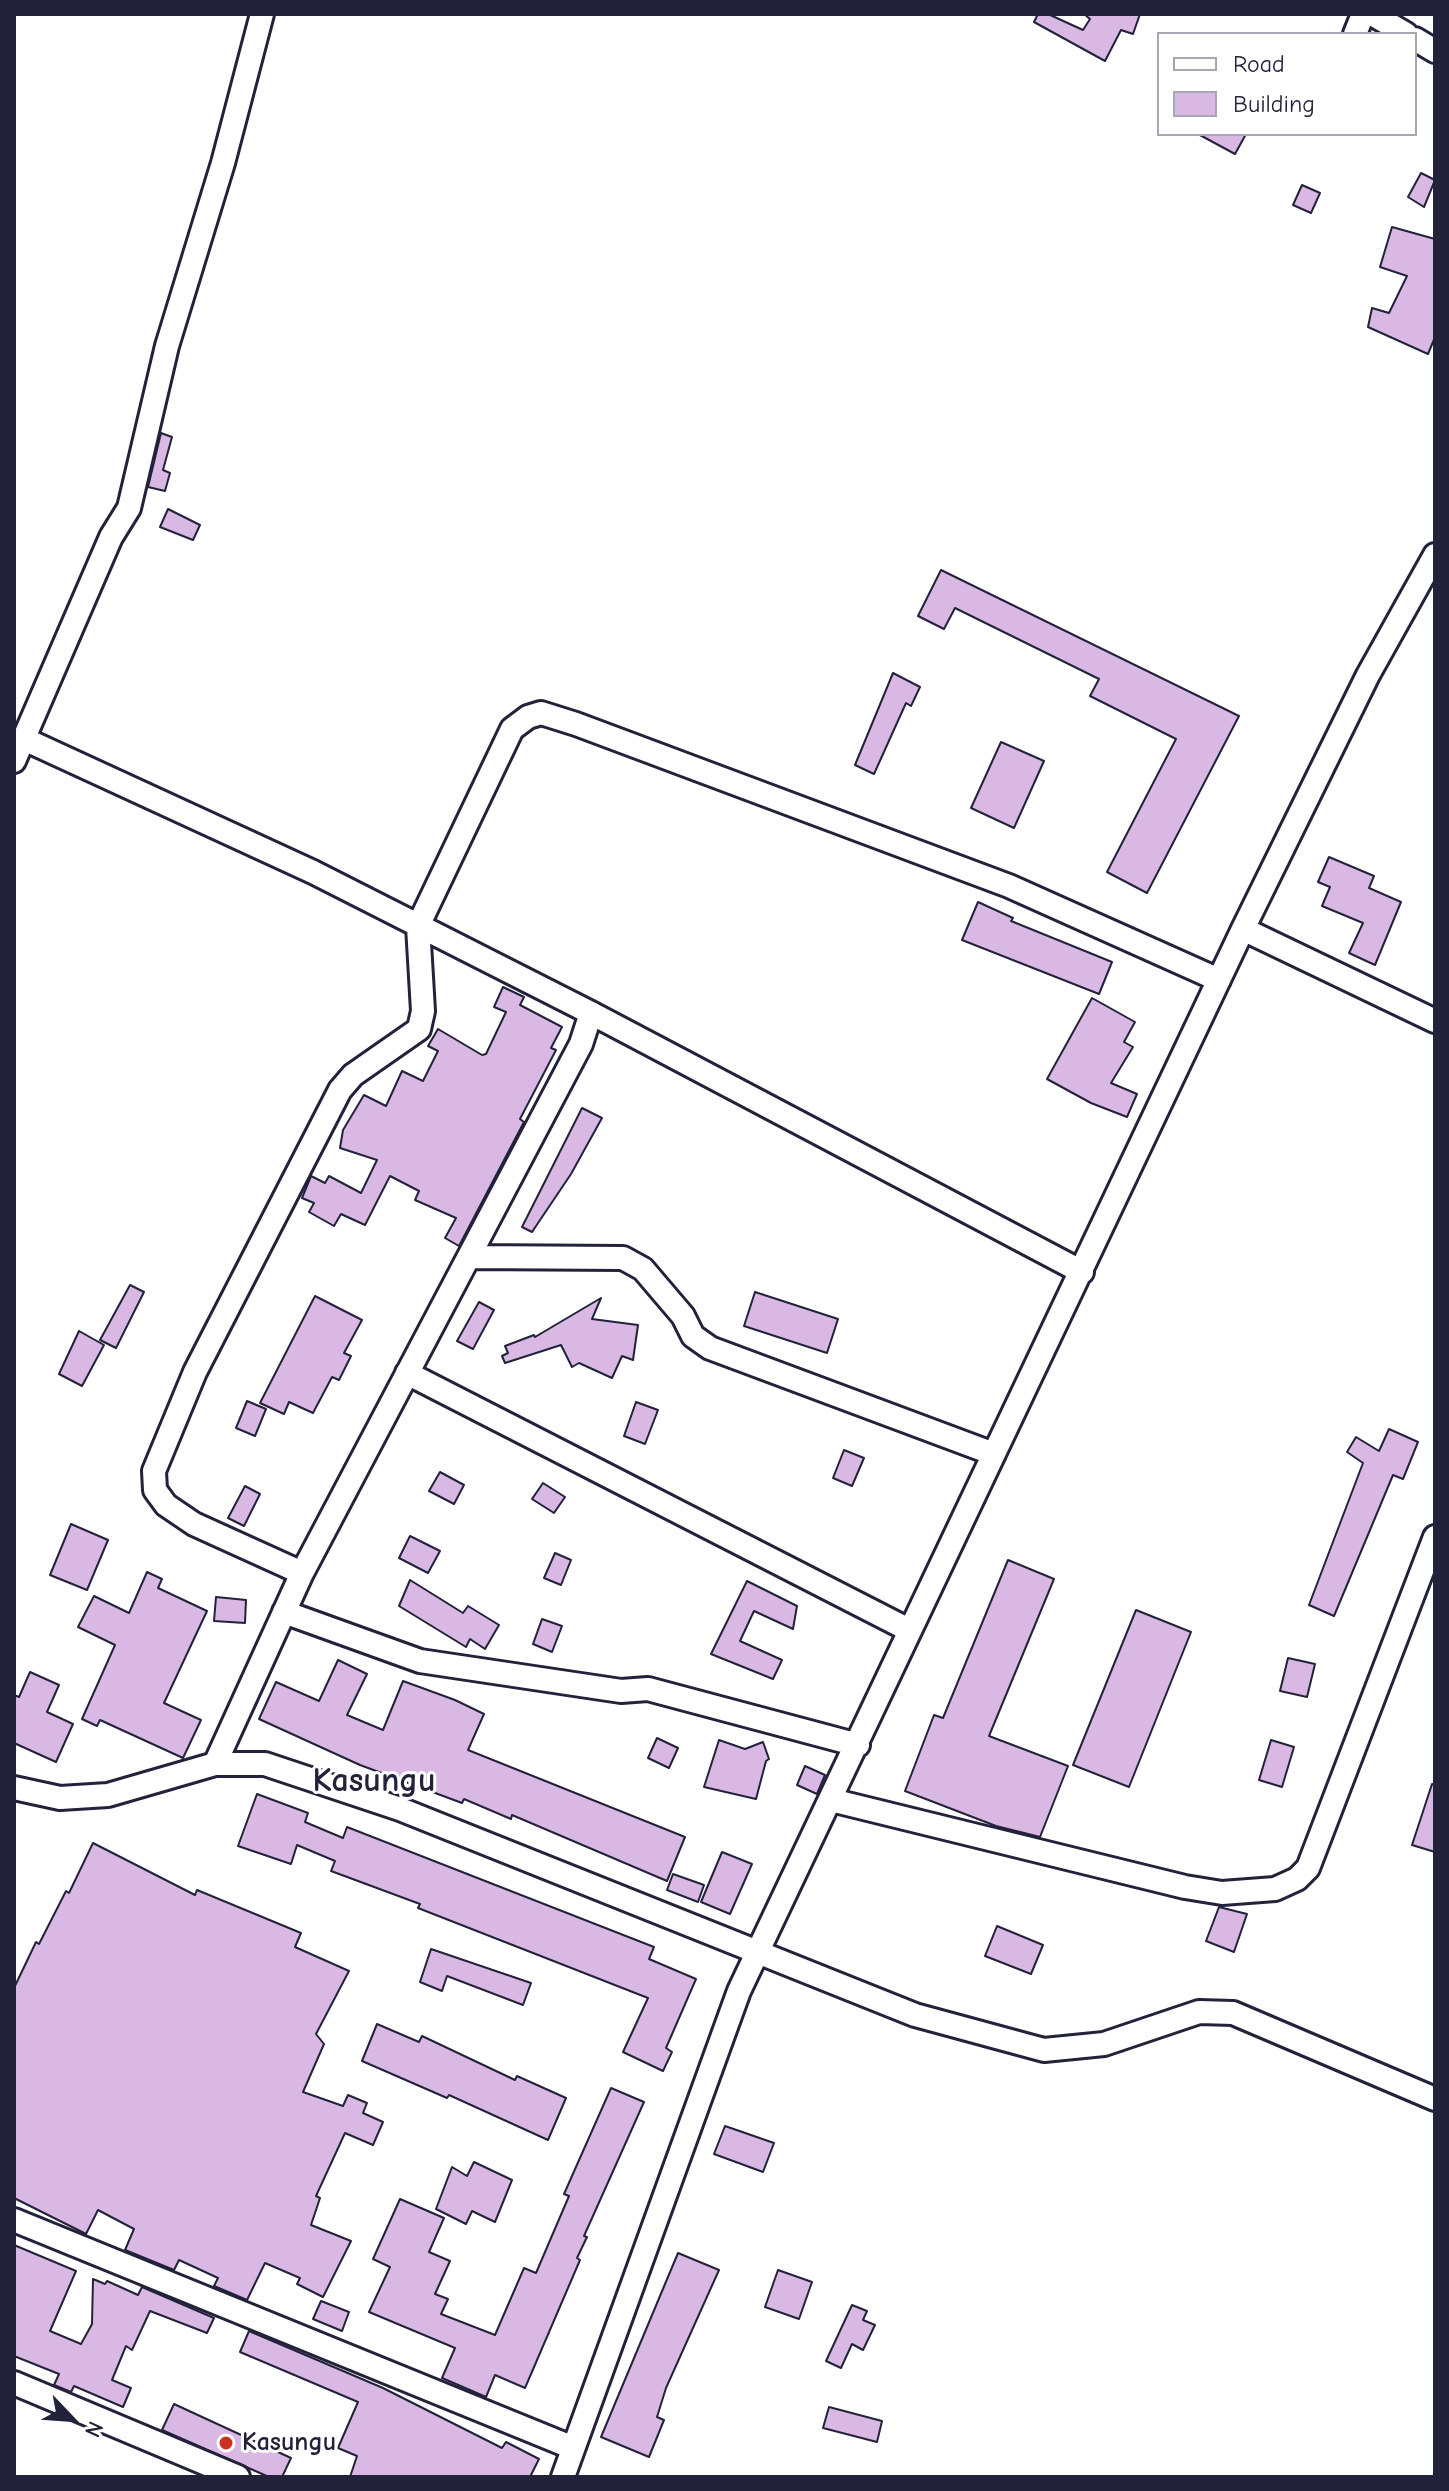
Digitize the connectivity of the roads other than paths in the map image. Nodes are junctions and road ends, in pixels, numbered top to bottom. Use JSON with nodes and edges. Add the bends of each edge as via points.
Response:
{"nodes":[{"id":1,"x":262,"y":14,"type":"edge"},
{"id":2,"x":1372,"y":14,"type":"edge"},
{"id":3,"x":1403,"y":32,"type":"edge"},
{"id":4,"x":1417,"y":40,"type":"edge"},
{"id":5,"x":1435,"y":51,"type":"edge"},
{"id":6,"x":1435,"y":555,"type":"edge"},
{"id":7,"x":24,"y":739,"type":"junction"},
{"id":8,"x":14,"y":761,"type":"edge"},
{"id":9,"x":418,"y":926,"type":"junction"},
{"id":10,"x":1243,"y":929,"type":"junction"},
{"id":11,"x":1219,"y":980,"type":"junction"},
{"id":12,"x":591,"y":1013,"type":"junction"},
{"id":13,"x":1435,"y":1021,"type":"edge"},
{"id":14,"x":469,"y":1257,"type":"junction"},
{"id":15,"x":1082,"y":1272,"type":"junction"},
{"id":16,"x":407,"y":1373,"type":"junction"},
{"id":17,"x":994,"y":1454,"type":"junction"},
{"id":18,"x":1435,"y":1537,"type":"edge"},
{"id":19,"x":302,"y":1573,"type":"junction"},
{"id":20,"x":284,"y":1612,"type":"junction"},
{"id":21,"x":909,"y":1630,"type":"junction"},
{"id":22,"x":858,"y":1745,"type":"junction"},
{"id":23,"x":215,"y":1764,"type":"junction"},
{"id":24,"x":14,"y":1788,"type":"edge"},
{"id":25,"x":831,"y":1800,"type":"junction"},
{"id":26,"x":758,"y":1951,"type":"junction"},
{"id":27,"x":1435,"y":2099,"type":"edge"},
{"id":28,"x":14,"y":2220,"type":"edge"},
{"id":29,"x":14,"y":2383,"type":"edge"},
{"id":30,"x":571,"y":2447,"type":"junction"},
{"id":31,"x":238,"y":2477,"type":"edge"},
{"id":32,"x":563,"y":2477,"type":"edge"}],
"edges":[{"from":1,"to":7,"type":"street","via":[[167,346],[129,508],[111,537]]},
{"from":2,"to":3,"type":"street"},
{"from":4,"to":5,"type":"street"},
{"from":6,"to":10,"type":"street","via":[[1368,675]]},
{"from":7,"to":8,"type":"street"},
{"from":7,"to":9,"type":"street","via":[[182,809]]},
{"from":9,"to":11,"type":"street","via":[[512,729],[541,713],[1009,886]]},
{"from":9,"to":12,"type":"street"},
{"from":9,"to":19,"type":"street","via":[[423,1011],[419,1029],[340,1090],[195,1372],[154,1471],[155,1490],[166,1505],[194,1524]]},
{"from":10,"to":11,"type":"street"},
{"from":10,"to":13,"type":"street"},
{"from":11,"to":15,"type":"street"},
{"from":12,"to":14,"type":"street","via":[[581,1044]]},
{"from":12,"to":15,"type":"street"},
{"from":14,"to":16,"type":"street"},
{"from":14,"to":17,"type":"street","via":[[623,1258],[643,1269],[693,1336],[710,1348]]},
{"from":15,"to":17,"type":"street"},
{"from":16,"to":19,"type":"street"},
{"from":16,"to":21,"type":"street"},
{"from":17,"to":21,"type":"street"},
{"from":18,"to":25,"type":"street","via":[[1308,1868],[1275,1889],[1222,1893],[1185,1887]]},
{"from":19,"to":20,"type":"street"},
{"from":20,"to":22,"type":"street","via":[[420,1661],[621,1691],[648,1689]]},
{"from":20,"to":23,"type":"street"},
{"from":21,"to":22,"type":"street"},
{"from":22,"to":25,"type":"street"},
{"from":23,"to":24,"type":"street","via":[[108,1795],[60,1798]]},
{"from":23,"to":26,"type":"street","via":[[265,1764],[385,1804]]},
{"from":25,"to":26,"type":"street"},
{"from":26,"to":27,"type":"street","via":[[915,2015],[1044,2050],[1104,2044],[1199,2012],[1233,2013]]},
{"from":26,"to":30,"type":"street"},
{"from":28,"to":30,"type":"street"},
{"from":29,"to":31,"type":"street"},
{"from":30,"to":32,"type":"street"}]}
